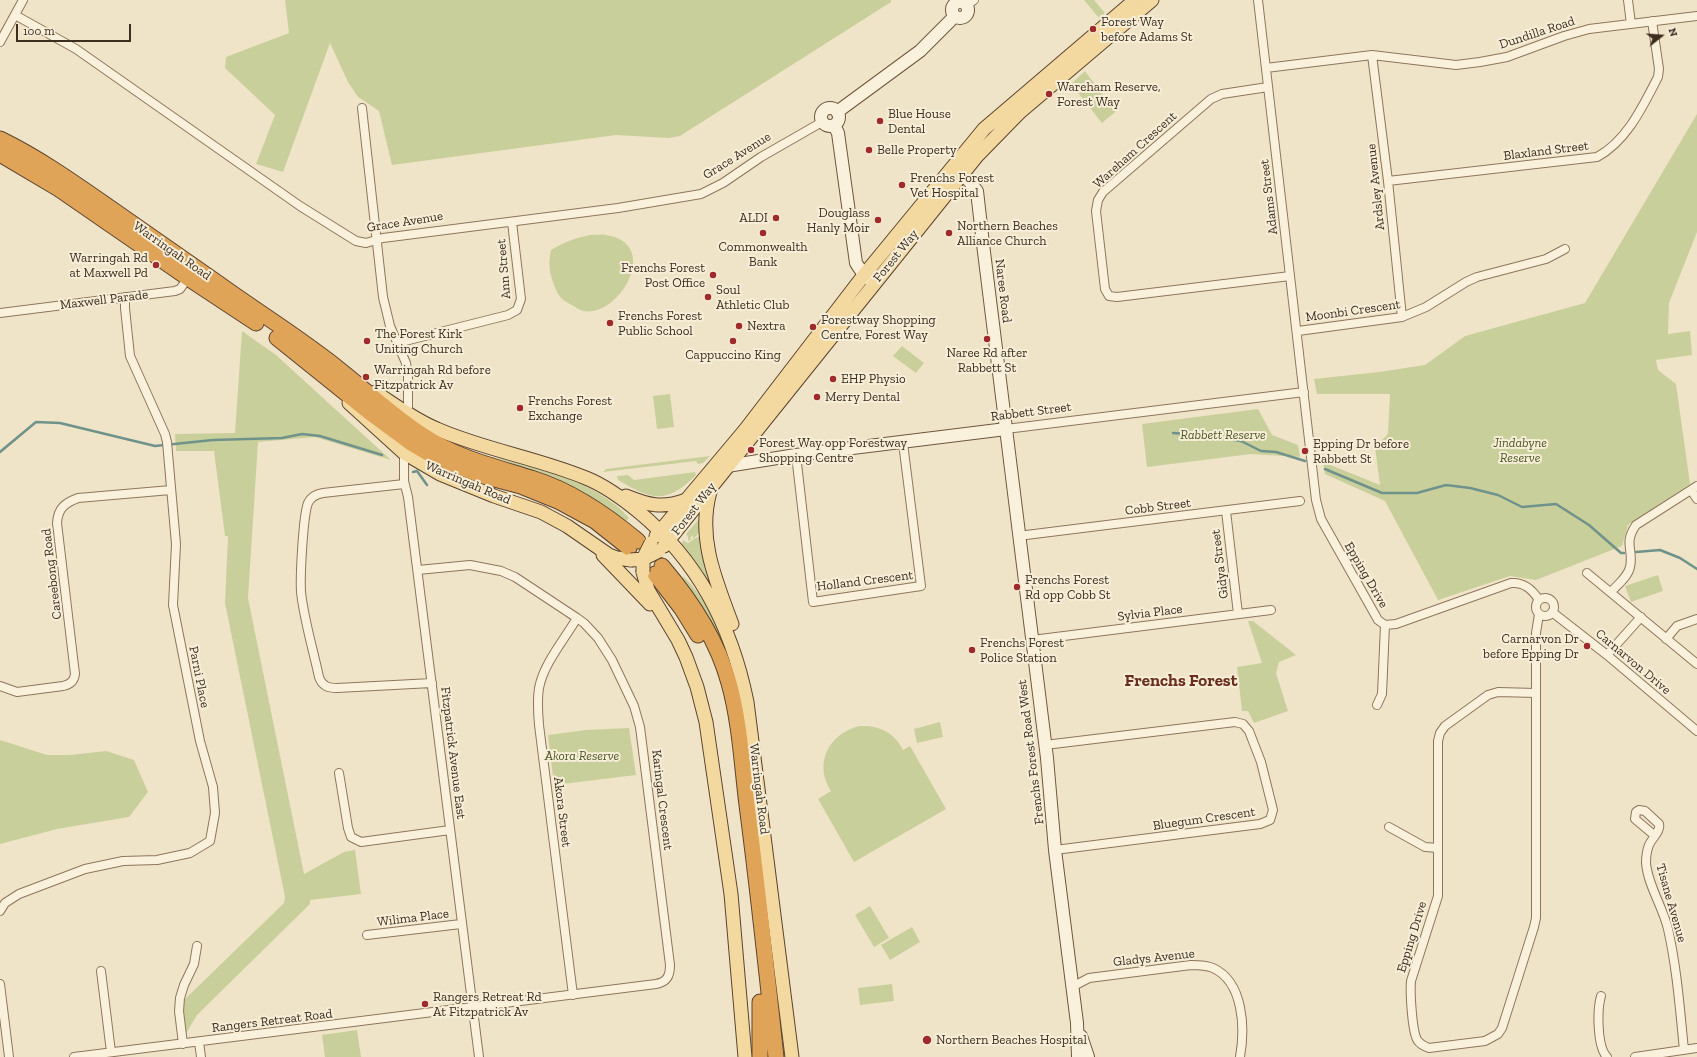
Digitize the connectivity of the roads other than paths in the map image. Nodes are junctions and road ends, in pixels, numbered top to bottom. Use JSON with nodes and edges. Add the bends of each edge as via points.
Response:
{"nodes":[{"id":1,"x":23,"y":0,"type":"edge"},
{"id":2,"x":1136,"y":0,"type":"edge"},
{"id":3,"x":1152,"y":0,"type":"edge"},
{"id":4,"x":1258,"y":0,"type":"edge"},
{"id":5,"x":1628,"y":0,"type":"edge"},
{"id":6,"x":962,"y":2,"type":"edge"},
{"id":7,"x":15,"y":15,"type":"junction"},
{"id":8,"x":1697,"y":16,"type":"edge"},
{"id":9,"x":1652,"y":22,"type":"junction"},
{"id":10,"x":1631,"y":24,"type":"junction"},
{"id":11,"x":0,"y":42,"type":"edge"},
{"id":12,"x":1372,"y":55,"type":"junction"},
{"id":13,"x":1266,"y":68,"type":"junction"},
{"id":14,"x":1268,"y":87,"type":"junction"},
{"id":15,"x":362,"y":108,"type":"dead end"},
{"id":16,"x":837,"y":112,"type":"junction"},
{"id":17,"x":822,"y":122,"type":"junction"},
{"id":18,"x":834,"y":125,"type":"junction"},
{"id":19,"x":0,"y":139,"type":"edge"},
{"id":20,"x":0,"y":154,"type":"edge"},
{"id":21,"x":958,"y":169,"type":"junction"},
{"id":22,"x":1388,"y":181,"type":"junction"},
{"id":23,"x":512,"y":222,"type":"junction"},
{"id":24,"x":377,"y":241,"type":"junction"},
{"id":25,"x":1565,"y":249,"type":"dead end"},
{"id":26,"x":192,"y":272,"type":"junction"},
{"id":27,"x":864,"y":275,"type":"junction"},
{"id":28,"x":1290,"y":276,"type":"junction"},
{"id":29,"x":874,"y":284,"type":"junction"},
{"id":30,"x":125,"y":298,"type":"junction"},
{"id":31,"x":0,"y":313,"type":"edge"},
{"id":32,"x":1402,"y":317,"type":"junction"},
{"id":33,"x":1298,"y":331,"type":"junction"},
{"id":34,"x":397,"y":343,"type":"junction"},
{"id":35,"x":314,"y":367,"type":"junction"},
{"id":36,"x":339,"y":369,"type":"junction"},
{"id":37,"x":1304,"y":392,"type":"junction"},
{"id":38,"x":408,"y":413,"type":"junction"},
{"id":39,"x":1006,"y":429,"type":"junction"},
{"id":40,"x":903,"y":443,"type":"junction"},
{"id":41,"x":404,"y":453,"type":"junction"},
{"id":42,"x":796,"y":455,"type":"junction"},
{"id":43,"x":727,"y":466,"type":"junction"},
{"id":44,"x":404,"y":483,"type":"junction"},
{"id":45,"x":711,"y":488,"type":"junction"},
{"id":46,"x":1694,"y":488,"type":"edge"},
{"id":47,"x":171,"y":490,"type":"junction"},
{"id":48,"x":611,"y":490,"type":"junction"},
{"id":49,"x":1697,"y":499,"type":"edge"},
{"id":50,"x":686,"y":500,"type":"junction"},
{"id":51,"x":1300,"y":501,"type":"dead end"},
{"id":52,"x":1226,"y":511,"type":"junction"},
{"id":53,"x":665,"y":535,"type":"junction"},
{"id":54,"x":1018,"y":536,"type":"junction"},
{"id":55,"x":588,"y":539,"type":"junction"},
{"id":56,"x":646,"y":557,"type":"junction"},
{"id":57,"x":418,"y":570,"type":"junction"},
{"id":58,"x":1587,"y":573,"type":"dead end"},
{"id":59,"x":1611,"y":592,"type":"junction"},
{"id":60,"x":1539,"y":600,"type":"junction"},
{"id":61,"x":1271,"y":610,"type":"dead end"},
{"id":62,"x":1552,"y":612,"type":"junction"},
{"id":63,"x":1238,"y":614,"type":"junction"},
{"id":64,"x":1538,"y":614,"type":"junction"},
{"id":65,"x":1641,"y":617,"type":"junction"},
{"id":66,"x":577,"y":618,"type":"junction"},
{"id":67,"x":1697,"y":619,"type":"edge"},
{"id":68,"x":667,"y":621,"type":"junction"},
{"id":69,"x":1385,"y":625,"type":"junction"},
{"id":70,"x":1666,"y":639,"type":"junction"},
{"id":71,"x":1032,"y":640,"type":"junction"},
{"id":72,"x":1607,"y":655,"type":"junction"},
{"id":73,"x":1697,"y":664,"type":"edge"},
{"id":74,"x":432,"y":683,"type":"junction"},
{"id":75,"x":0,"y":686,"type":"edge"},
{"id":76,"x":1536,"y":692,"type":"junction"},
{"id":77,"x":1377,"y":705,"type":"dead end"},
{"id":78,"x":751,"y":720,"type":"junction"},
{"id":79,"x":1697,"y":731,"type":"edge"},
{"id":80,"x":1045,"y":745,"type":"junction"},
{"id":81,"x":339,"y":773,"type":"dead end"},
{"id":82,"x":1389,"y":827,"type":"dead end"},
{"id":83,"x":450,"y":830,"type":"junction"},
{"id":84,"x":1654,"y":835,"type":"dead end"},
{"id":85,"x":1438,"y":848,"type":"junction"},
{"id":86,"x":1055,"y":850,"type":"junction"},
{"id":87,"x":0,"y":911,"type":"edge"},
{"id":88,"x":462,"y":924,"type":"junction"},
{"id":89,"x":367,"y":935,"type":"dead end"},
{"id":90,"x":197,"y":946,"type":"dead end"},
{"id":91,"x":100,"y":971,"type":"dead end"},
{"id":92,"x":0,"y":984,"type":"edge"},
{"id":93,"x":1072,"y":987,"type":"junction"},
{"id":94,"x":573,"y":995,"type":"junction"},
{"id":95,"x":1601,"y":996,"type":"dead end"},
{"id":96,"x":760,"y":1002,"type":"junction"},
{"id":97,"x":473,"y":1008,"type":"junction"},
{"id":98,"x":1077,"y":1023,"type":"junction"},
{"id":99,"x":199,"y":1042,"type":"junction"},
{"id":100,"x":184,"y":1044,"type":"junction"},
{"id":101,"x":1697,"y":1048,"type":"edge"},
{"id":102,"x":1684,"y":1050,"type":"junction"},
{"id":103,"x":111,"y":1052,"type":"junction"},
{"id":104,"x":9,"y":1057,"type":"edge"},
{"id":105,"x":74,"y":1057,"type":"edge"},
{"id":106,"x":201,"y":1057,"type":"edge"},
{"id":107,"x":479,"y":1057,"type":"edge"},
{"id":108,"x":745,"y":1057,"type":"edge"},
{"id":109,"x":760,"y":1057,"type":"edge"},
{"id":110,"x":767,"y":1057,"type":"edge"},
{"id":111,"x":776,"y":1057,"type":"edge"},
{"id":112,"x":792,"y":1057,"type":"edge"},
{"id":113,"x":1078,"y":1057,"type":"edge"},
{"id":114,"x":1088,"y":1057,"type":"edge"},
{"id":115,"x":1240,"y":1057,"type":"edge"},
{"id":116,"x":1608,"y":1057,"type":"edge"},
{"id":117,"x":1634,"y":1057,"type":"edge"}],
"edges":[{"from":1,"to":7,"type":"street"},
{"from":2,"to":21,"type":"main road","name":"Forest Way","via":[[984,129]]},
{"from":3,"to":21,"type":"main road","name":"Forest Way","via":[[1015,117],[977,156]]},
{"from":4,"to":13,"type":"street","name":"Adams Street"},
{"from":5,"to":10,"type":"street"},
{"from":6,"to":16,"type":"main road","via":[[951,10],[954,17],[920,51]]},
{"from":7,"to":11,"type":"street"},
{"from":7,"to":24,"type":"street","name":"Grace Avenue","via":[[76,49],[300,206],[343,233],[356,241]]},
{"from":8,"to":9,"type":"street","name":"Dundilla Road"},
{"from":9,"to":10,"type":"street","name":"Dundilla Road"},
{"from":9,"to":22,"type":"street","name":"Blaxland Street","via":[[1658,77],[1623,137],[1609,150],[1597,157]]},
{"from":10,"to":12,"type":"street","name":"Dundilla Road","via":[[1583,31],[1507,57],[1456,65]]},
{"from":12,"to":13,"type":"street","name":"Dundilla Road"},
{"from":12,"to":22,"type":"street","name":"Ardsley Avenue"},
{"from":13,"to":14,"type":"street","name":"Adams Street"},
{"from":14,"to":28,"type":"street","name":"Adams Street"},
{"from":14,"to":28,"type":"street","name":"Wareham Crescent","via":[[1222,94],[1211,99],[1103,192],[1096,211],[1105,289],[1109,296],[1117,297]]},
{"from":15,"to":24,"type":"street"},
{"from":16,"to":17,"type":"main road","via":[[832,108],[826,109],[821,116]]},
{"from":16,"to":18,"type":"main road","via":[[838,119]]},
{"from":17,"to":18,"type":"main road","via":[[826,126]]},
{"from":17,"to":23,"type":"street","name":"Grace Avenue","via":[[701,194],[649,204]]},
{"from":18,"to":27,"type":"main road","via":[[838,133],[856,263]]},
{"from":19,"to":26,"type":"highway","name":"Warringah Road","via":[[25,151],[69,179]]},
{"from":20,"to":26,"type":"highway","name":"Warringah Road"},
{"from":21,"to":27,"type":"main road","name":"Forest Way"},
{"from":21,"to":29,"type":"main road","name":"Forest Way"},
{"from":21,"to":39,"type":"main road","name":"Naree Road","via":[[975,186],[979,196]]},
{"from":22,"to":32,"type":"street","name":"Ardsley Avenue"},
{"from":23,"to":24,"type":"street","name":"Grace Avenue","via":[[390,237]]},
{"from":23,"to":34,"type":"street","name":"Ann Street","via":[[521,300],[517,310],[508,315]]},
{"from":24,"to":34,"type":"street","via":[[386,314]]},
{"from":25,"to":32,"type":"street","name":"Moonbi Crescent","via":[[1546,259],[1477,277],[1426,307]]},
{"from":26,"to":30,"type":"street","name":"Maxwell Parade","via":[[176,292]]},
{"from":26,"to":35,"type":"highway","name":"Warringah Road"},
{"from":26,"to":36,"type":"highway","name":"Warringah Road"},
{"from":27,"to":29,"type":"main road"},
{"from":27,"to":50,"type":"main road","name":"Forest Way","via":[[779,387]]},
{"from":28,"to":33,"type":"street","name":"Adams Street"},
{"from":29,"to":43,"type":"main road","name":"Forest Way"},
{"from":30,"to":31,"type":"street","name":"Maxwell Parade"},
{"from":30,"to":47,"type":"street","name":"Parni Place","via":[[130,356],[165,434]]},
{"from":32,"to":33,"type":"street","name":"Moonbi Crescent"},
{"from":33,"to":37,"type":"street","name":"Adams Street"},
{"from":34,"to":38,"type":"street","via":[[406,363],[408,375]]},
{"from":35,"to":41,"type":"main road","name":"Warringah Road","via":[[365,419]]},
{"from":35,"to":56,"type":"highway","name":"Warringah Road","via":[[369,412],[428,453],[483,476],[521,486],[558,501],[595,521]]},
{"from":36,"to":38,"type":"main road","name":"Warringah Road"},
{"from":36,"to":56,"type":"highway","name":"Warringah Road","via":[[387,410],[425,437],[474,460],[565,492],[598,510]]},
{"from":37,"to":39,"type":"street","name":"Rabbett Street"},
{"from":37,"to":69,"type":"street","name":"Epping Drive","via":[[1317,507],[1321,519],[1378,620]]},
{"from":38,"to":48,"type":"main road","name":"Warringah Road","via":[[463,440],[552,465]]},
{"from":39,"to":40,"type":"main road","name":"Rabbett Street"},
{"from":39,"to":54,"type":"main road","name":"Frenchs Forest Road West"},
{"from":40,"to":42,"type":"main road","name":"Rabbett Street"},
{"from":40,"to":42,"type":"street","name":"Holland Crescent","via":[[921,586],[813,602]]},
{"from":41,"to":44,"type":"street","name":"Fitzpatrick Avenue East"},
{"from":41,"to":55,"type":"main road","name":"Warringah Road","via":[[440,474],[541,512]]},
{"from":42,"to":43,"type":"main road","name":"Rabbett Street"},
{"from":43,"to":45,"type":"main road","name":"Forest Way"},
{"from":44,"to":57,"type":"street","name":"Fitzpatrick Avenue East"},
{"from":44,"to":74,"type":"street","via":[[323,493],[312,497],[306,516],[302,600],[323,685],[337,688]]},
{"from":45,"to":53,"type":"main road","name":"Forest Way"},
{"from":45,"to":78,"type":"main road","via":[[705,520],[709,555],[743,657]]},
{"from":46,"to":49,"type":"street"},
{"from":46,"to":59,"type":"street","via":[[1636,525],[1629,540],[1630,568]]},
{"from":47,"to":75,"type":"street","name":"Careebong Road","via":[[78,498],[61,508],[57,523],[74,680],[64,686],[17,692]]},
{"from":47,"to":87,"type":"street","name":"Parni Place","via":[[176,544],[173,605],[200,741],[213,787],[215,813],[210,841],[190,853],[157,860],[123,861],[85,869],[19,894],[5,903]]},
{"from":48,"to":50,"type":"main road","via":[[659,506]]},
{"from":48,"to":53,"type":"main road","name":"Warringah Road"},
{"from":50,"to":53,"type":"main road","name":"Forest Way"},
{"from":51,"to":52,"type":"street","name":"Cobb Street"},
{"from":52,"to":54,"type":"street","name":"Cobb Street"},
{"from":52,"to":63,"type":"street","name":"Gidya Street"},
{"from":53,"to":56,"type":"main road"},
{"from":53,"to":78,"type":"main road","name":"Warringah Road","via":[[699,577],[723,622],[740,671]]},
{"from":54,"to":71,"type":"main road","name":"Frenchs Forest Road West"},
{"from":55,"to":56,"type":"main road","name":"Warringah Road","via":[[617,558]]},
{"from":55,"to":68,"type":"main road"},
{"from":56,"to":68,"type":"main road","via":[[648,590]]},
{"from":56,"to":96,"type":"highway","name":"Warringah Road","via":[[694,626],[720,685],[728,720],[735,774]]},
{"from":56,"to":111,"type":"highway","name":"Warringah Road","via":[[678,584],[703,621],[729,682],[753,851]]},
{"from":57,"to":66,"type":"street","name":"Karingal Crescent","via":[[470,565],[501,571],[515,577]]},
{"from":57,"to":74,"type":"street","name":"Fitzpatrick Avenue East"},
{"from":58,"to":59,"type":"street"},
{"from":59,"to":65,"type":"street"},
{"from":60,"to":62,"type":"street","via":[[1545,598],[1551,601],[1554,606]]},
{"from":60,"to":64,"type":"street","via":[[1536,605]]},
{"from":60,"to":69,"type":"street","name":"Epping Drive","via":[[1526,585],[1510,583],[1396,624]]},
{"from":61,"to":63,"type":"street","name":"Sylvia Place"},
{"from":62,"to":64,"type":"street","via":[[1546,616]]},
{"from":62,"to":72,"type":"street","name":"Carnarvon Drive"},
{"from":63,"to":71,"type":"street","name":"Sylvia Place"},
{"from":64,"to":76,"type":"street","name":"Epping Drive"},
{"from":65,"to":70,"type":"street"},
{"from":65,"to":72,"type":"street"},
{"from":66,"to":94,"type":"street","name":"Akora Street","via":[[546,668],[538,701]]},
{"from":66,"to":94,"type":"street","name":"Karingal Crescent","via":[[590,629],[612,660],[625,684],[637,716],[642,738],[670,970],[668,978],[661,983]]},
{"from":67,"to":70,"type":"street","via":[[1677,626]]},
{"from":68,"to":108,"type":"main road","via":[[693,673],[706,722],[731,894]]},
{"from":69,"to":77,"type":"street","via":[[1382,694]]},
{"from":70,"to":73,"type":"street"},
{"from":71,"to":80,"type":"main road","name":"Frenchs Forest Road West"},
{"from":72,"to":79,"type":"street","name":"Carnarvon Drive"},
{"from":74,"to":83,"type":"street","name":"Fitzpatrick Avenue East"},
{"from":76,"to":85,"type":"street","name":"Epping Drive","via":[[1498,692],[1488,695],[1445,726],[1440,733]]},
{"from":76,"to":85,"type":"street","name":"Epping Drive","via":[[1534,927],[1498,1034],[1485,1041],[1429,1048],[1422,1046],[1415,1036],[1410,991],[1438,896]]},
{"from":78,"to":112,"type":"main road","name":"Warringah Road"},
{"from":80,"to":86,"type":"main road","name":"Frenchs Forest Road West"},
{"from":80,"to":86,"type":"street","name":"Bluegum Crescent","via":[[1235,722],[1243,724],[1262,762],[1273,810],[1270,820],[1260,824]]},
{"from":81,"to":83,"type":"street","via":[[351,837],[361,842]]},
{"from":82,"to":85,"type":"street","via":[[1425,847]]},
{"from":83,"to":88,"type":"street","name":"Fitzpatrick Avenue East"},
{"from":84,"to":102,"type":"street","name":"Tisane Avenue","via":[[1647,852],[1646,863],[1668,928],[1674,958]]},
{"from":86,"to":93,"type":"main road","name":"Frenchs Forest Road West"},
{"from":88,"to":89,"type":"street","name":"Wilima Place"},
{"from":88,"to":97,"type":"street","name":"Fitzpatrick Avenue East"},
{"from":90,"to":100,"type":"street","via":[[194,964],[180,998],[179,1011]]},
{"from":91,"to":103,"type":"street"},
{"from":92,"to":104,"type":"street"},
{"from":93,"to":98,"type":"main road","name":"Frenchs Forest Road West"},
{"from":93,"to":115,"type":"street","name":"Gladys Avenue","via":[[1089,978],[1191,965],[1213,968],[1226,977],[1235,992],[1244,1037]]},
{"from":94,"to":97,"type":"street","name":"Karingal Crescent"},
{"from":95,"to":116,"type":"street","via":[[1598,1007],[1602,1049]]},
{"from":96,"to":109,"type":"highway"},
{"from":96,"to":110,"type":"highway","name":"Warringah Road"},
{"from":97,"to":99,"type":"street","name":"Rangers Retreat Road"},
{"from":97,"to":107,"type":"street","name":"Fitzpatrick Avenue East"},
{"from":98,"to":113,"type":"main road","name":"Frenchs Forest Road West"},
{"from":98,"to":114,"type":"main road","name":"Frenchs Forest Road West"},
{"from":99,"to":100,"type":"street","name":"Rangers Retreat Road"},
{"from":99,"to":106,"type":"street"},
{"from":100,"to":103,"type":"street","name":"Rangers Retreat Road"},
{"from":101,"to":102,"type":"street"},
{"from":102,"to":117,"type":"street"},
{"from":103,"to":105,"type":"street","name":"Rangers Retreat Road"}]}
